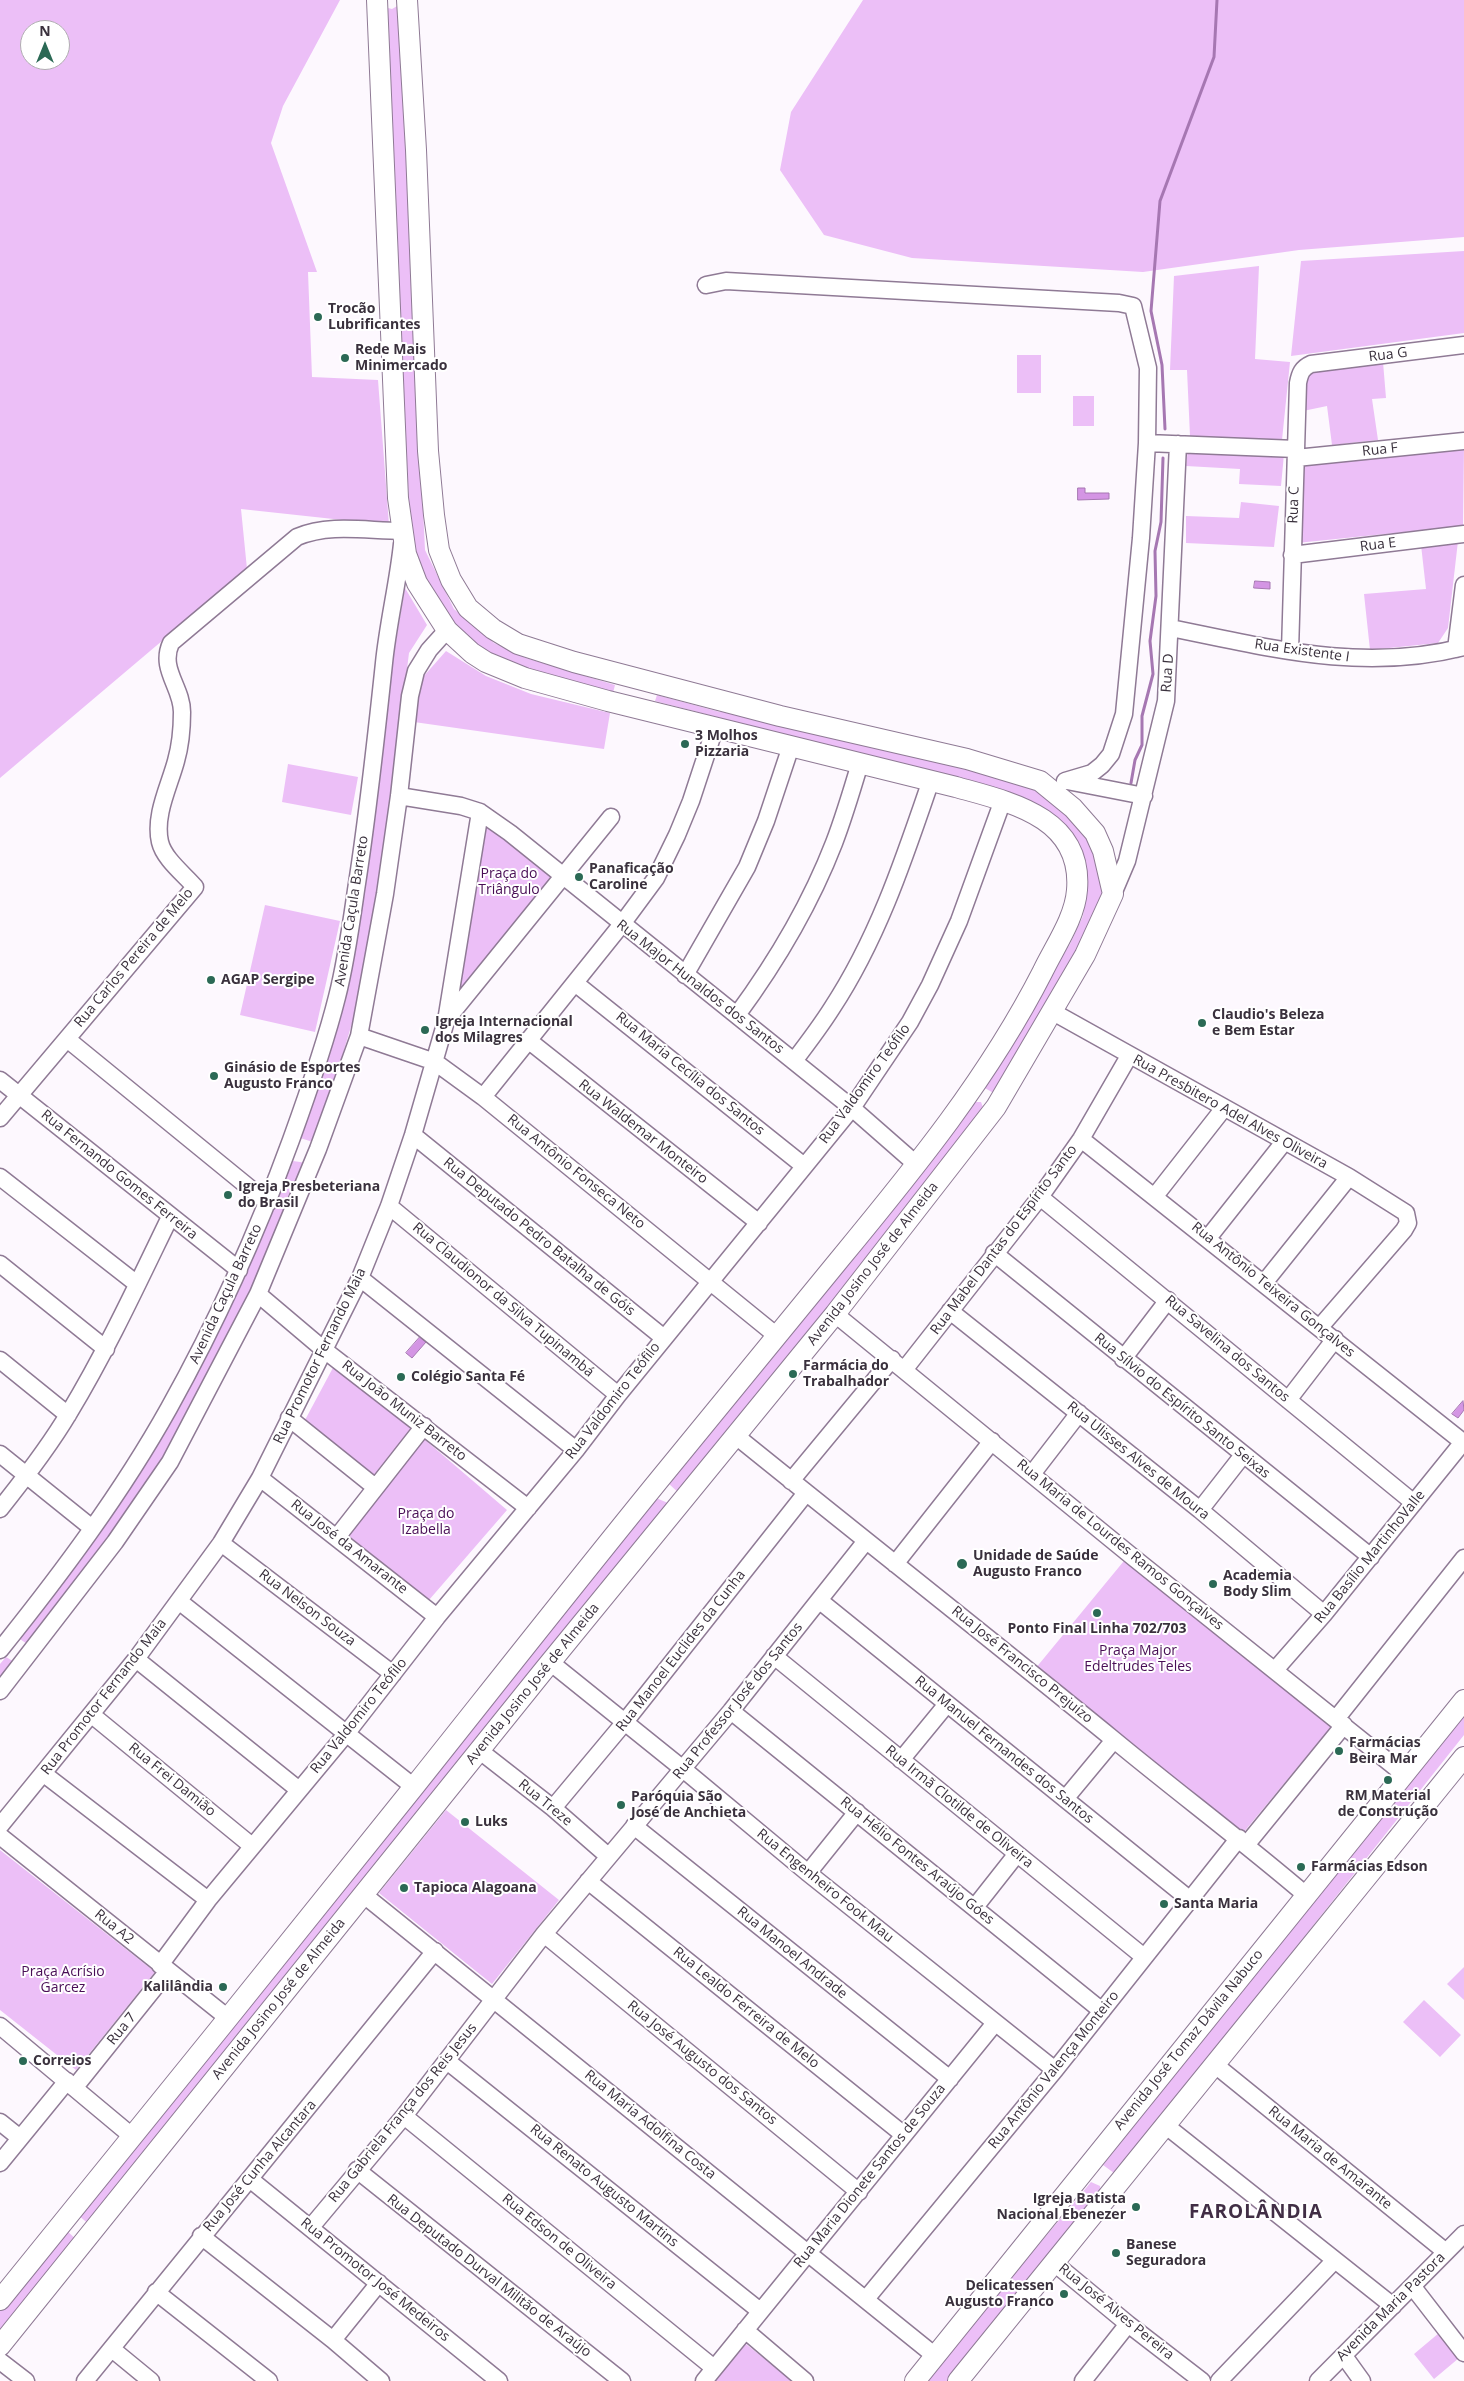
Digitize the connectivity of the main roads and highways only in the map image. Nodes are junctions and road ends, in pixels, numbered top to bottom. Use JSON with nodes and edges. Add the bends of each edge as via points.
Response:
{"nodes":[{"id":1,"x":378,"y":0,"type":"edge"},
{"id":2,"x":388,"y":0,"type":"edge"},
{"id":3,"x":394,"y":0,"type":"edge"},
{"id":4,"x":407,"y":0,"type":"edge"},
{"id":5,"x":408,"y":34,"type":"junction"},
{"id":6,"x":379,"y":36,"type":"junction"},
{"id":7,"x":550,"y":655,"type":"junction"},
{"id":8,"x":552,"y":686,"type":"junction"},
{"id":9,"x":724,"y":700,"type":"junction"},
{"id":10,"x":715,"y":728,"type":"junction"},
{"id":11,"x":972,"y":1092,"type":"junction"},
{"id":12,"x":996,"y":1107,"type":"junction"},
{"id":13,"x":656,"y":1483,"type":"junction"},
{"id":14,"x":680,"y":1503,"type":"junction"},
{"id":15,"x":1464,"y":1700,"type":"edge"},
{"id":16,"x":1464,"y":1757,"type":"edge"},
{"id":17,"x":1089,"y":2164,"type":"junction"},
{"id":18,"x":1116,"y":2184,"type":"junction"},
{"id":19,"x":67,"y":2217,"type":"junction"},
{"id":20,"x":89,"y":2234,"type":"junction"},
{"id":21,"x":0,"y":2300,"type":"edge"},
{"id":22,"x":0,"y":2346,"type":"edge"},
{"id":23,"x":915,"y":2381,"type":"edge"},
{"id":24,"x":958,"y":2381,"type":"edge"}],
"edges":[{"from":1,"to":6,"type":"main road"},
{"from":2,"to":3,"type":"main road"},
{"from":4,"to":5,"type":"main road"},
{"from":5,"to":6,"type":"main road","via":[[392,28]]},
{"from":5,"to":7,"type":"main road","via":[[428,451],[439,550],[451,580],[468,608],[518,644]]},
{"from":6,"to":8,"type":"main road","via":[[398,498],[406,554],[417,583],[447,630],[472,653],[486,662]]},
{"from":7,"to":8,"type":"main road","via":[[564,664],[621,680],[624,690],[614,698]]},
{"from":7,"to":9,"type":"main road"},
{"from":8,"to":10,"type":"main road"},
{"from":9,"to":10,"type":"main road","via":[[710,704],[656,691],[647,696],[651,705],[701,720]]},
{"from":9,"to":12,"type":"main road","name":"Avenida Josino José de Almeida","via":[[967,759],[1040,781],[1073,808],[1095,833],[1103,851],[1113,894],[1085,955]]},
{"from":10,"to":11,"type":"main road","name":"Avenida Josino José de Almeida","via":[[1003,800],[1030,810],[1053,826],[1068,844],[1076,866],[1077,892],[1071,915],[1025,1005]]},
{"from":11,"to":12,"type":"main road"},
{"from":11,"to":13,"type":"main road","name":"Avenida Josino José de Almeida","via":[[917,1165]]},
{"from":12,"to":14,"type":"main road","name":"Avenida Josino José de Almeida","via":[[835,1314]]},
{"from":13,"to":14,"type":"main road"},
{"from":13,"to":19,"type":"main road","name":"Avenida Josino José de Almeida"},
{"from":14,"to":20,"type":"main road","name":"Avenida Josino José de Almeida"},
{"from":15,"to":17,"type":"main road","name":"Avenida José Tomaz Dávila Nabuco"},
{"from":16,"to":18,"type":"main road"},
{"from":17,"to":18,"type":"main road"},
{"from":17,"to":23,"type":"main road","name":"Avenida José Tomaz Dávila Nabuco"},
{"from":18,"to":24,"type":"main road"},
{"from":19,"to":20,"type":"main road","via":[[74,2227]]},
{"from":19,"to":21,"type":"main road","name":"Avenida Josino José de Almeida"},
{"from":20,"to":22,"type":"main road","name":"Avenida Josino José de Almeida"}]}
